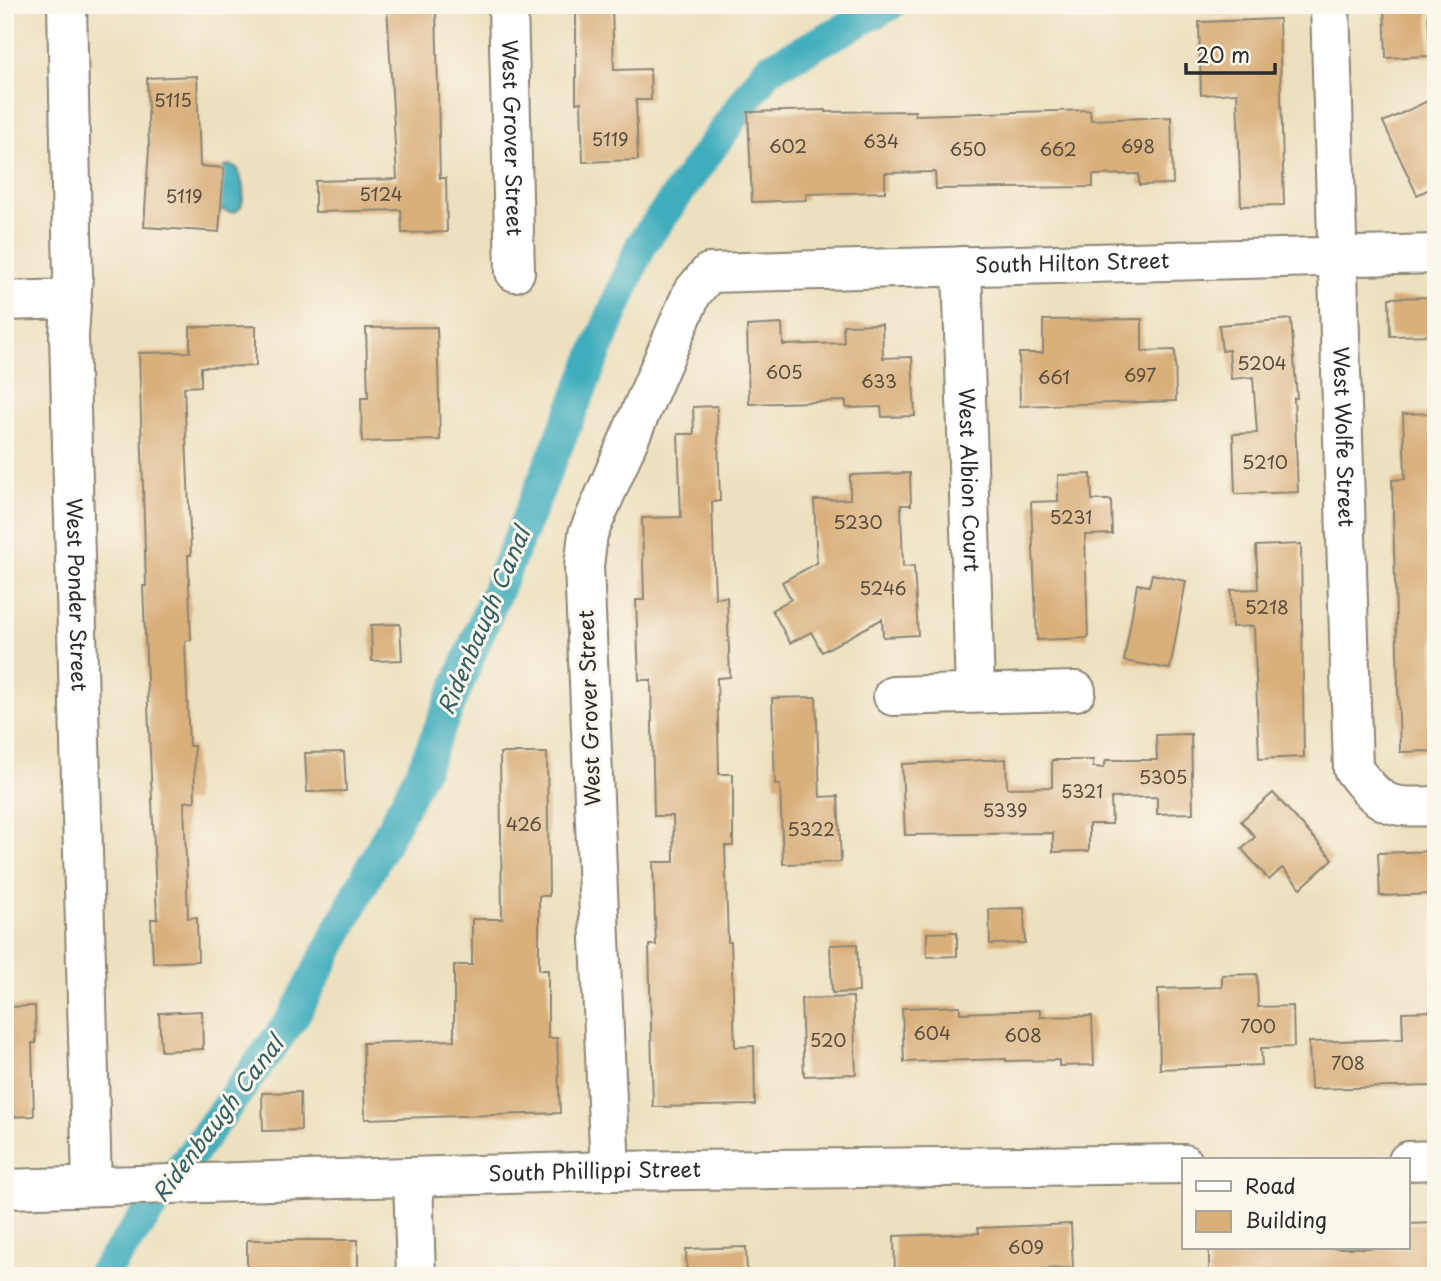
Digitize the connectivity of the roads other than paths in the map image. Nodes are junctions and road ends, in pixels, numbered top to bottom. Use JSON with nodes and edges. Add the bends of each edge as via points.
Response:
{"nodes":[{"id":1,"x":67,"y":5,"type":"edge"},
{"id":2,"x":508,"y":5,"type":"edge"},
{"id":3,"x":1330,"y":5,"type":"edge"},
{"id":4,"x":1436,"y":254,"type":"edge"},
{"id":5,"x":1338,"y":256,"type":"junction"},
{"id":6,"x":962,"y":266,"type":"junction"},
{"id":7,"x":516,"y":272,"type":"dead end"},
{"id":8,"x":709,"y":273,"type":"joint"},
{"id":9,"x":71,"y":299,"type":"junction"},
{"id":10,"x":5,"y":301,"type":"edge"},
{"id":11,"x":1076,"y":691,"type":"dead end"},
{"id":12,"x":975,"y":692,"type":"junction"},
{"id":13,"x":893,"y":696,"type":"dead end"},
{"id":14,"x":1436,"y":806,"type":"edge"},
{"id":15,"x":1436,"y":1160,"type":"edge"},
{"id":16,"x":1410,"y":1161,"type":"edge"},
{"id":17,"x":1182,"y":1164,"type":"edge"},
{"id":18,"x":610,"y":1171,"type":"junction"},
{"id":19,"x":413,"y":1177,"type":"junction"},
{"id":20,"x":92,"y":1185,"type":"junction"},
{"id":21,"x":5,"y":1189,"type":"edge"},
{"id":22,"x":416,"y":1276,"type":"edge"}],
"edges":[{"from":1,"to":9,"type":"street","name":"West Ponder Street"},
{"from":2,"to":7,"type":"street","name":"West Grover Street"},
{"from":3,"to":5,"type":"street","name":"West Wolfe Street"},
{"from":4,"to":5,"type":"street","name":"South Hilton Street"},
{"from":5,"to":6,"type":"street","name":"South Hilton Street"},
{"from":5,"to":14,"type":"street","name":"West Wolfe Street","via":[[1353,769],[1376,799],[1403,807]]},
{"from":6,"to":8,"type":"street","name":"South Hilton Street"},
{"from":6,"to":12,"type":"street","name":"West Albion Court"},
{"from":8,"to":18,"type":"street","name":"West Grover Street","via":[[692,293],[588,534],[584,566]]},
{"from":9,"to":10,"type":"street"},
{"from":9,"to":20,"type":"street","name":"West Ponder Street"},
{"from":11,"to":12,"type":"street"},
{"from":12,"to":13,"type":"street"},
{"from":15,"to":16,"type":"street"},
{"from":17,"to":18,"type":"street","name":"South Phillippi Street"},
{"from":18,"to":19,"type":"street","name":"South Phillippi Street"},
{"from":19,"to":20,"type":"street","name":"South Phillippi Street"},
{"from":19,"to":22,"type":"street"},
{"from":20,"to":21,"type":"street","name":"South Phillippi Street"}]}
